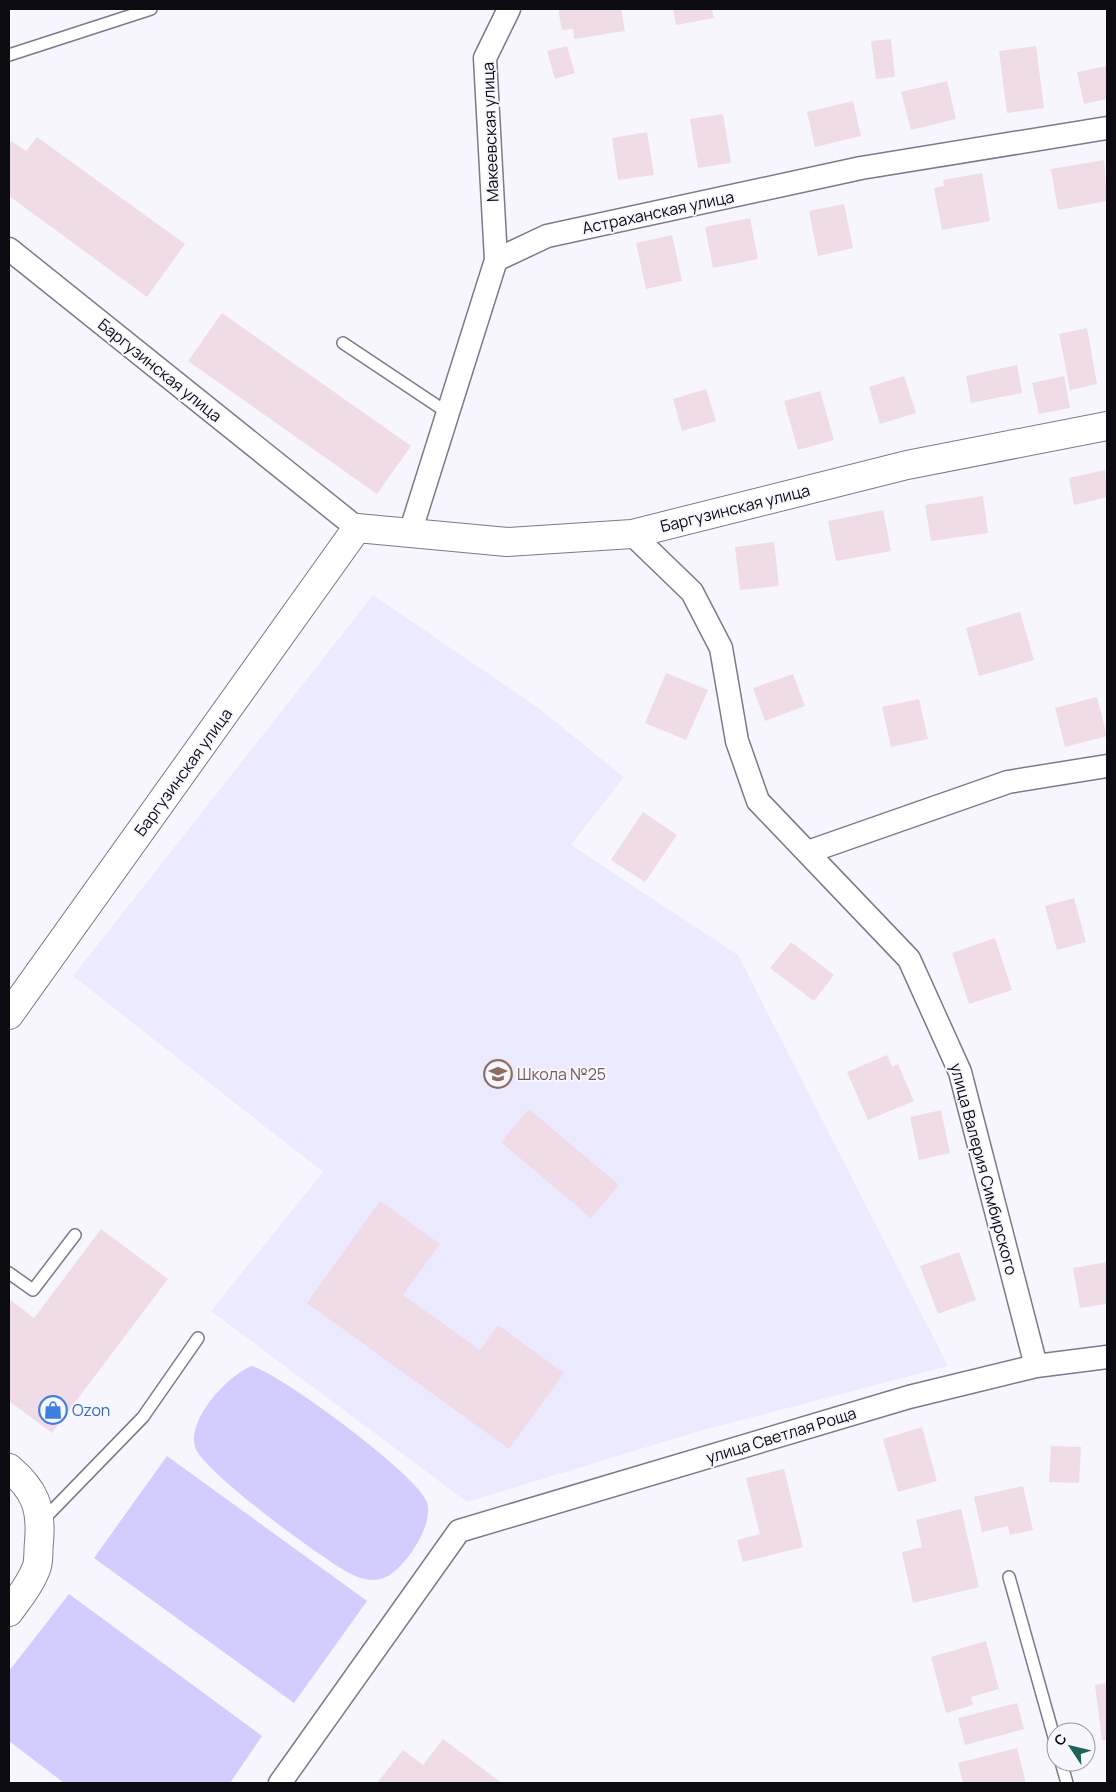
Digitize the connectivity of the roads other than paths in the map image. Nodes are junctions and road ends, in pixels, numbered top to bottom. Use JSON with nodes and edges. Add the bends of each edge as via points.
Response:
{"nodes":[{"id":1,"x":151,"y":9,"type":"edge"},
{"id":2,"x":509,"y":9,"type":"edge"},
{"id":3,"x":9,"y":54,"type":"edge"},
{"id":4,"x":1107,"y":128,"type":"edge"},
{"id":5,"x":9,"y":249,"type":"edge"},
{"id":6,"x":496,"y":260,"type":"junction"},
{"id":7,"x":344,"y":343,"type":"dead end"},
{"id":8,"x":448,"y":413,"type":"junction"},
{"id":9,"x":1107,"y":426,"type":"edge"},
{"id":10,"x":357,"y":528,"type":"junction"},
{"id":11,"x":410,"y":533,"type":"junction"},
{"id":12,"x":632,"y":534,"type":"junction"},
{"id":13,"x":1107,"y":766,"type":"edge"},
{"id":14,"x":808,"y":852,"type":"junction"},
{"id":15,"x":13,"y":1001,"type":"edge"},
{"id":16,"x":75,"y":1235,"type":"dead end"},
{"id":17,"x":9,"y":1273,"type":"edge"},
{"id":18,"x":198,"y":1338,"type":"dead end"},
{"id":19,"x":1107,"y":1357,"type":"edge"},
{"id":20,"x":1036,"y":1366,"type":"junction"},
{"id":21,"x":9,"y":1468,"type":"edge"},
{"id":22,"x":41,"y":1522,"type":"junction"},
{"id":23,"x":1009,"y":1577,"type":"dead end"},
{"id":24,"x":9,"y":1612,"type":"edge"},
{"id":25,"x":1050,"y":1722,"type":"edge"},
{"id":26,"x":280,"y":1783,"type":"edge"}],
"edges":[{"from":1,"to":3,"type":"lane"},
{"from":2,"to":6,"type":"street","name":"Макеевская улица","via":[[486,58]]},
{"from":4,"to":6,"type":"street","name":"Астраханская улица","via":[[861,168],[547,236]]},
{"from":5,"to":10,"type":"street","name":"Баргузинская улица"},
{"from":6,"to":8,"type":"street"},
{"from":7,"to":8,"type":"lane"},
{"from":8,"to":11,"type":"street"},
{"from":9,"to":12,"type":"street","name":"Баргузинская улица","via":[[907,465]]},
{"from":10,"to":11,"type":"street","name":"Баргузинская улица"},
{"from":10,"to":15,"type":"street","name":"Баргузинская улица"},
{"from":11,"to":12,"type":"street","name":"Баргузинская улица","via":[[507,542]]},
{"from":12,"to":14,"type":"street","name":"улица Валерия Симбирского","via":[[692,592],[721,648],[737,741],[758,800]]},
{"from":13,"to":14,"type":"street","via":[[1008,782]]},
{"from":14,"to":20,"type":"street","name":"улица Валерия Симбирского","via":[[909,959],[960,1072]]},
{"from":16,"to":17,"type":"lane","via":[[33,1290]]},
{"from":18,"to":22,"type":"lane","via":[[143,1417]]},
{"from":19,"to":20,"type":"street","name":"улица Светлая Роща"},
{"from":20,"to":26,"type":"street","name":"улица Светлая Роща","via":[[909,1397],[459,1531]]},
{"from":21,"to":22,"type":"street","via":[[24,1480],[35,1497]]},
{"from":22,"to":24,"type":"street","via":[[37,1566]]},
{"from":23,"to":25,"type":"lane"}]}
